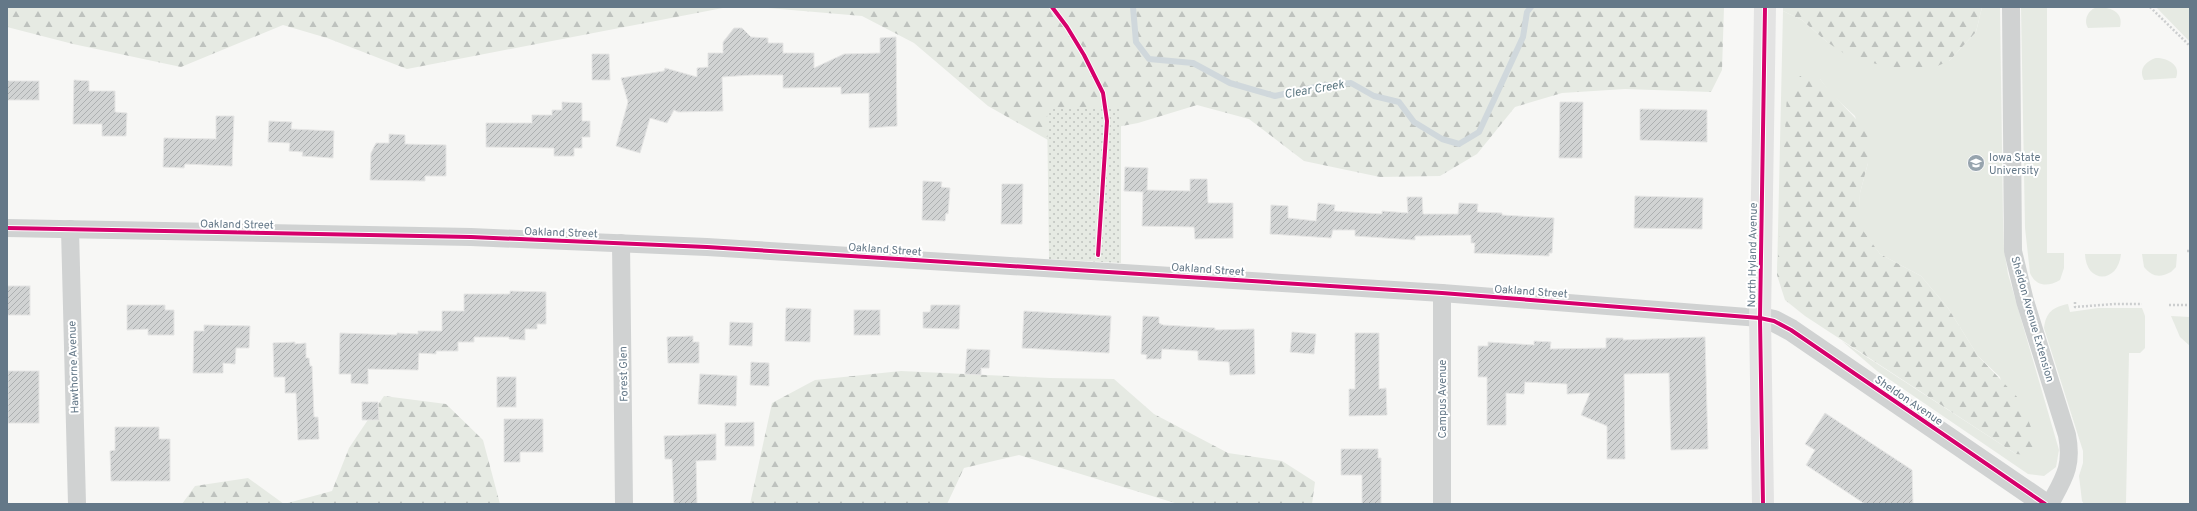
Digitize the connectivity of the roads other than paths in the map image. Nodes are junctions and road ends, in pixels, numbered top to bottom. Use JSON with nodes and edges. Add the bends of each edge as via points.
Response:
{"nodes":[{"id":1,"x":1765,"y":7,"type":"edge"},
{"id":2,"x":2011,"y":7,"type":"edge"},
{"id":3,"x":7,"y":228,"type":"edge"},
{"id":4,"x":70,"y":230,"type":"junction"},
{"id":5,"x":621,"y":243,"type":"junction"},
{"id":6,"x":1442,"y":293,"type":"junction"},
{"id":7,"x":1760,"y":318,"type":"junction"},
{"id":8,"x":77,"y":504,"type":"edge"},
{"id":9,"x":624,"y":504,"type":"edge"},
{"id":10,"x":1442,"y":504,"type":"edge"},
{"id":11,"x":1763,"y":504,"type":"edge"},
{"id":12,"x":2045,"y":504,"type":"edge"},
{"id":13,"x":2050,"y":504,"type":"edge"}],
"edges":[{"from":1,"to":7,"type":"main road","name":"North Hyland Avenue"},
{"from":2,"to":13,"type":"street","name":"Sheldon Avenue Extension","via":[[2013,251],[2025,301],[2068,436],[2070,453],[2064,480]]},
{"from":3,"to":4,"type":"street","name":"Oakland Street"},
{"from":4,"to":5,"type":"street","name":"Oakland Street","via":[[471,237]]},
{"from":4,"to":8,"type":"street","name":"Hawthorne Avenue"},
{"from":5,"to":6,"type":"street","name":"Oakland Street"},
{"from":5,"to":9,"type":"street","name":"Forest Glen"},
{"from":6,"to":7,"type":"street","name":"Oakland Street"},
{"from":6,"to":10,"type":"street","name":"Campus Avenue"},
{"from":7,"to":11,"type":"main road","name":"North Hyland Avenue"},
{"from":7,"to":12,"type":"street","name":"Sheldon Avenue","via":[[1791,330]]}]}
